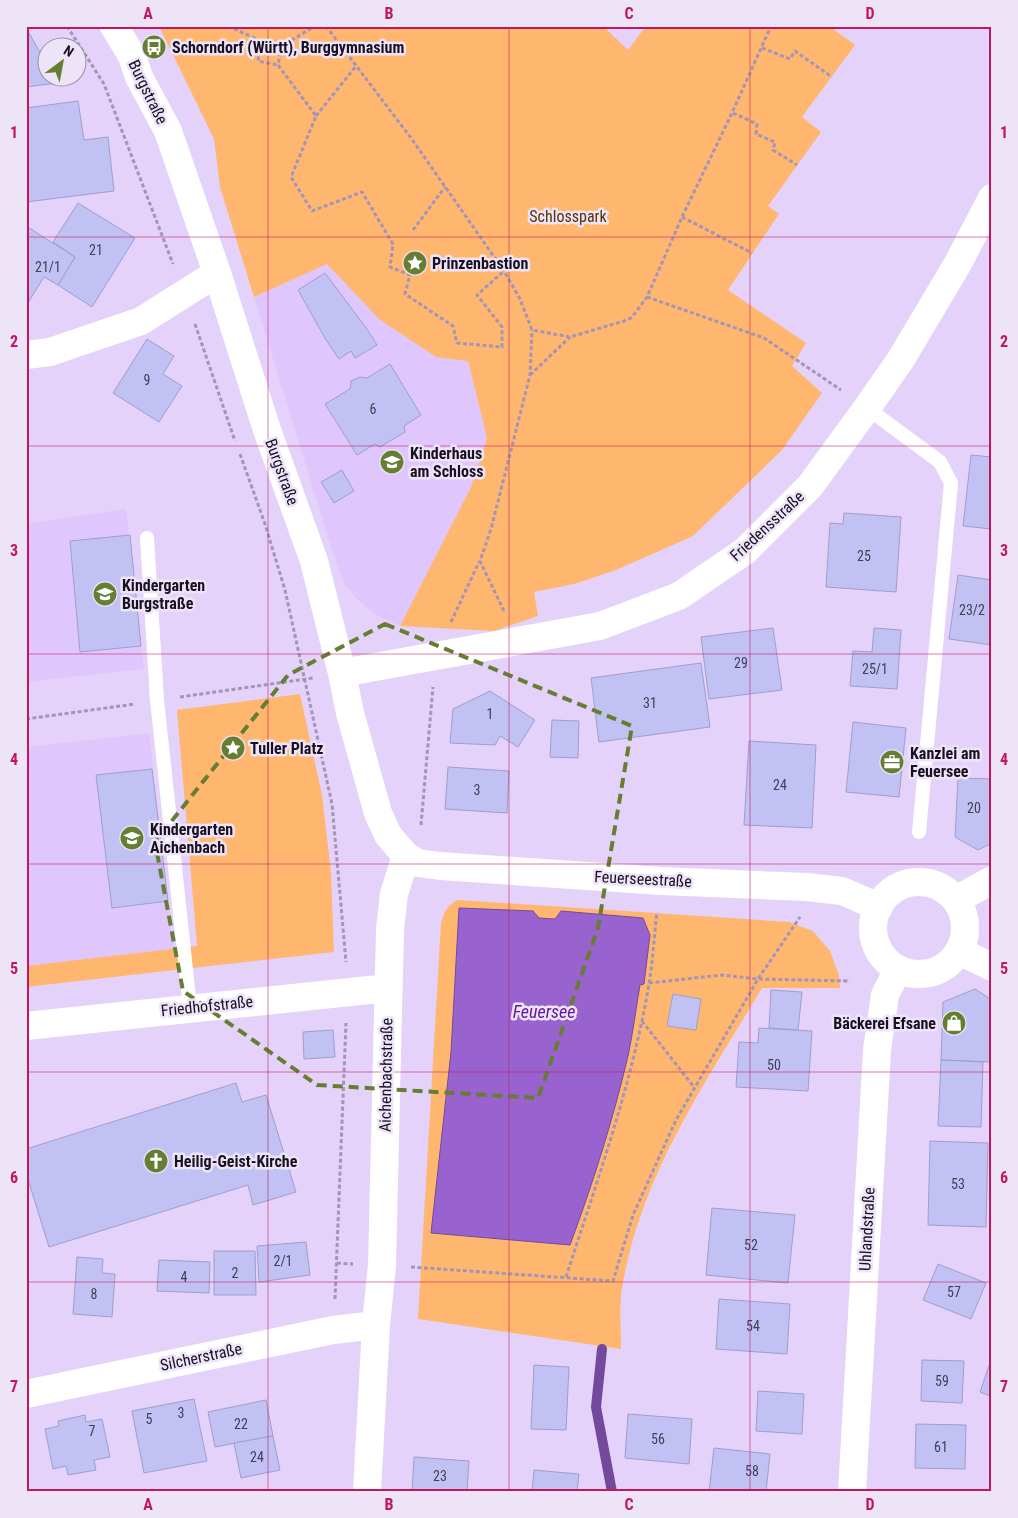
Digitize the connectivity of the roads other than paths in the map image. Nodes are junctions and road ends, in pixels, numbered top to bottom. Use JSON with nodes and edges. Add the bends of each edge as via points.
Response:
{"nodes":[{"id":1,"x":114,"y":26,"type":"edge"},
{"id":2,"x":992,"y":198,"type":"edge"},
{"id":3,"x":217,"y":273,"type":"junction"},
{"id":4,"x":26,"y":355,"type":"edge"},
{"id":5,"x":867,"y":408,"type":"junction"},
{"id":6,"x":147,"y":538,"type":"dead end"},
{"id":7,"x":342,"y":673,"type":"junction"},
{"id":8,"x":919,"y":832,"type":"dead end"},
{"id":9,"x":412,"y":859,"type":"junction"},
{"id":10,"x":992,"y":880,"type":"edge"},
{"id":11,"x":956,"y":900,"type":"junction"},
{"id":12,"x":878,"y":907,"type":"junction"},
{"id":13,"x":959,"y":951,"type":"junction"},
{"id":14,"x":992,"y":967,"type":"edge"},
{"id":15,"x":898,"y":969,"type":"junction"},
{"id":16,"x":388,"y":988,"type":"junction"},
{"id":17,"x":190,"y":1007,"type":"junction"},
{"id":18,"x":26,"y":1026,"type":"edge"},
{"id":19,"x":376,"y":1325,"type":"junction"},
{"id":20,"x":26,"y":1394,"type":"edge"},
{"id":21,"x":368,"y":1492,"type":"edge"},
{"id":22,"x":852,"y":1492,"type":"edge"}],
"edges":[{"from":1,"to":3,"type":"street","name":"Burgstraße","via":[[168,131]]},
{"from":2,"to":5,"type":"street","name":"Friedensstraße","via":[[957,265],[901,359]]},
{"from":3,"to":4,"type":"street","via":[[140,321],[50,352]]},
{"from":3,"to":7,"type":"street","name":"Burgstraße","via":[[267,430],[314,561]]},
{"from":5,"to":7,"type":"street","name":"Friedensstraße","via":[[810,486],[745,551],[679,596],[600,626]]},
{"from":5,"to":8,"type":"lane","via":[[940,462],[951,483]]},
{"from":6,"to":17,"type":"lane","via":[[157,700]]},
{"from":7,"to":9,"type":"street","via":[[378,813],[388,835]]},
{"from":9,"to":12,"type":"street","name":"Feuerseestraße","via":[[450,866],[661,881],[807,886],[842,891]]},
{"from":9,"to":16,"type":"street","name":"Aichenbachstraße","via":[[394,894]]},
{"from":10,"to":11,"type":"street"},
{"from":11,"to":12,"type":"street","via":[[945,889],[931,883],[915,882],[888,894]]},
{"from":11,"to":13,"type":"street","via":[[965,925]]},
{"from":12,"to":15,"type":"street","via":[[874,936],[879,950]]},
{"from":13,"to":14,"type":"street"},
{"from":13,"to":15,"type":"street","via":[[951,961],[927,973]]},
{"from":15,"to":22,"type":"street","name":"Uhlandstraße","via":[[885,995],[877,1050]]},
{"from":16,"to":17,"type":"street","name":"Friedhofstraße"},
{"from":16,"to":19,"type":"street","name":"Aichenbachstraße","via":[[382,1265]]},
{"from":17,"to":18,"type":"street","name":"Friedhofstraße"},
{"from":19,"to":20,"type":"street","name":"Silcherstraße","via":[[333,1330]]},
{"from":19,"to":21,"type":"street","name":"Aichenbachstraße"}]}
